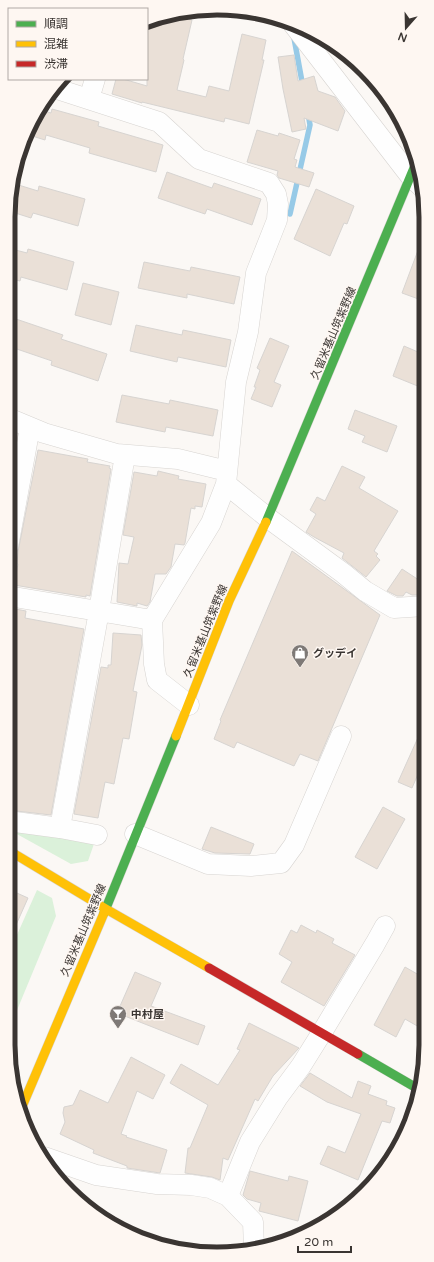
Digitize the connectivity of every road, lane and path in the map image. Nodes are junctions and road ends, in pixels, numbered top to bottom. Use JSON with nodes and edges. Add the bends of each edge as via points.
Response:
{"nodes":[{"id":1,"x":301,"y":33,"type":"edge"},
{"id":2,"x":95,"y":80,"type":"edge"},
{"id":3,"x":60,"y":90,"type":"edge"},
{"id":4,"x":89,"y":99,"type":"junction"},
{"id":5,"x":414,"y":172,"type":"edge"},
{"id":6,"x":415,"y":180,"type":"edge"},
{"id":7,"x":15,"y":421,"type":"edge"},
{"id":8,"x":30,"y":427,"type":"junction"},
{"id":9,"x":124,"y":455,"type":"junction"},
{"id":10,"x":227,"y":478,"type":"junction"},
{"id":11,"x":15,"y":509,"type":"edge"},
{"id":12,"x":268,"y":518,"type":"junction"},
{"id":13,"x":15,"y":597,"type":"edge"},
{"id":14,"x":419,"y":606,"type":"edge"},
{"id":15,"x":99,"y":611,"type":"junction"},
{"id":16,"x":152,"y":620,"type":"junction"},
{"id":17,"x":189,"y":704,"type":"junction"},
{"id":18,"x":341,"y":736,"type":"dead end"},
{"id":19,"x":15,"y":822,"type":"edge"},
{"id":20,"x":60,"y":828,"type":"junction"},
{"id":21,"x":135,"y":834,"type":"junction"},
{"id":22,"x":98,"y":835,"type":"dead end"},
{"id":23,"x":15,"y":854,"type":"edge"},
{"id":24,"x":106,"y":909,"type":"junction"},
{"id":25,"x":385,"y":926,"type":"dead end"},
{"id":26,"x":321,"y":1034,"type":"junction"},
{"id":27,"x":414,"y":1087,"type":"edge"},
{"id":28,"x":24,"y":1103,"type":"edge"},
{"id":29,"x":51,"y":1159,"type":"edge"},
{"id":30,"x":228,"y":1196,"type":"junction"},
{"id":31,"x":254,"y":1243,"type":"edge"}],
"edges":[{"from":1,"to":5,"type":"street"},
{"from":2,"to":4,"type":"street"},
{"from":3,"to":4,"type":"street"},
{"from":4,"to":10,"type":"street","via":[[159,122],[199,159],[269,183],[276,194],[277,220],[256,273],[248,332],[236,382]]},
{"from":6,"to":12,"type":"main road","name":"久留米基山筑紫野線"},
{"from":7,"to":8,"type":"street"},
{"from":8,"to":9,"type":"street"},
{"from":8,"to":11,"type":"street"},
{"from":9,"to":10,"type":"street","via":[[178,459]]},
{"from":9,"to":15,"type":"street"},
{"from":10,"to":12,"type":"street"},
{"from":10,"to":16,"type":"street","via":[[211,523]]},
{"from":12,"to":14,"type":"street","via":[[365,591],[394,608]]},
{"from":12,"to":17,"type":"main road","name":"久留米基山筑紫野線","via":[[229,601]]},
{"from":13,"to":15,"type":"street"},
{"from":15,"to":16,"type":"street"},
{"from":15,"to":20,"type":"street"},
{"from":16,"to":17,"type":"street","via":[[157,680]]},
{"from":17,"to":21,"type":"main road","name":"久留米基山筑紫野線"},
{"from":18,"to":21,"type":"street","via":[[294,845],[281,863],[251,866],[208,864]]},
{"from":19,"to":20,"type":"street"},
{"from":20,"to":22,"type":"street"},
{"from":21,"to":24,"type":"main road","name":"久留米基山筑紫野線"},
{"from":23,"to":24,"type":"main road"},
{"from":24,"to":26,"type":"main road"},
{"from":24,"to":28,"type":"main road","name":"久留米基山筑紫野線"},
{"from":25,"to":26,"type":"street"},
{"from":26,"to":27,"type":"main road"},
{"from":26,"to":30,"type":"street","via":[[254,1136]]},
{"from":29,"to":30,"type":"street","via":[[96,1175],[157,1184],[210,1188]]},
{"from":30,"to":31,"type":"street","via":[[253,1222]]}]}
